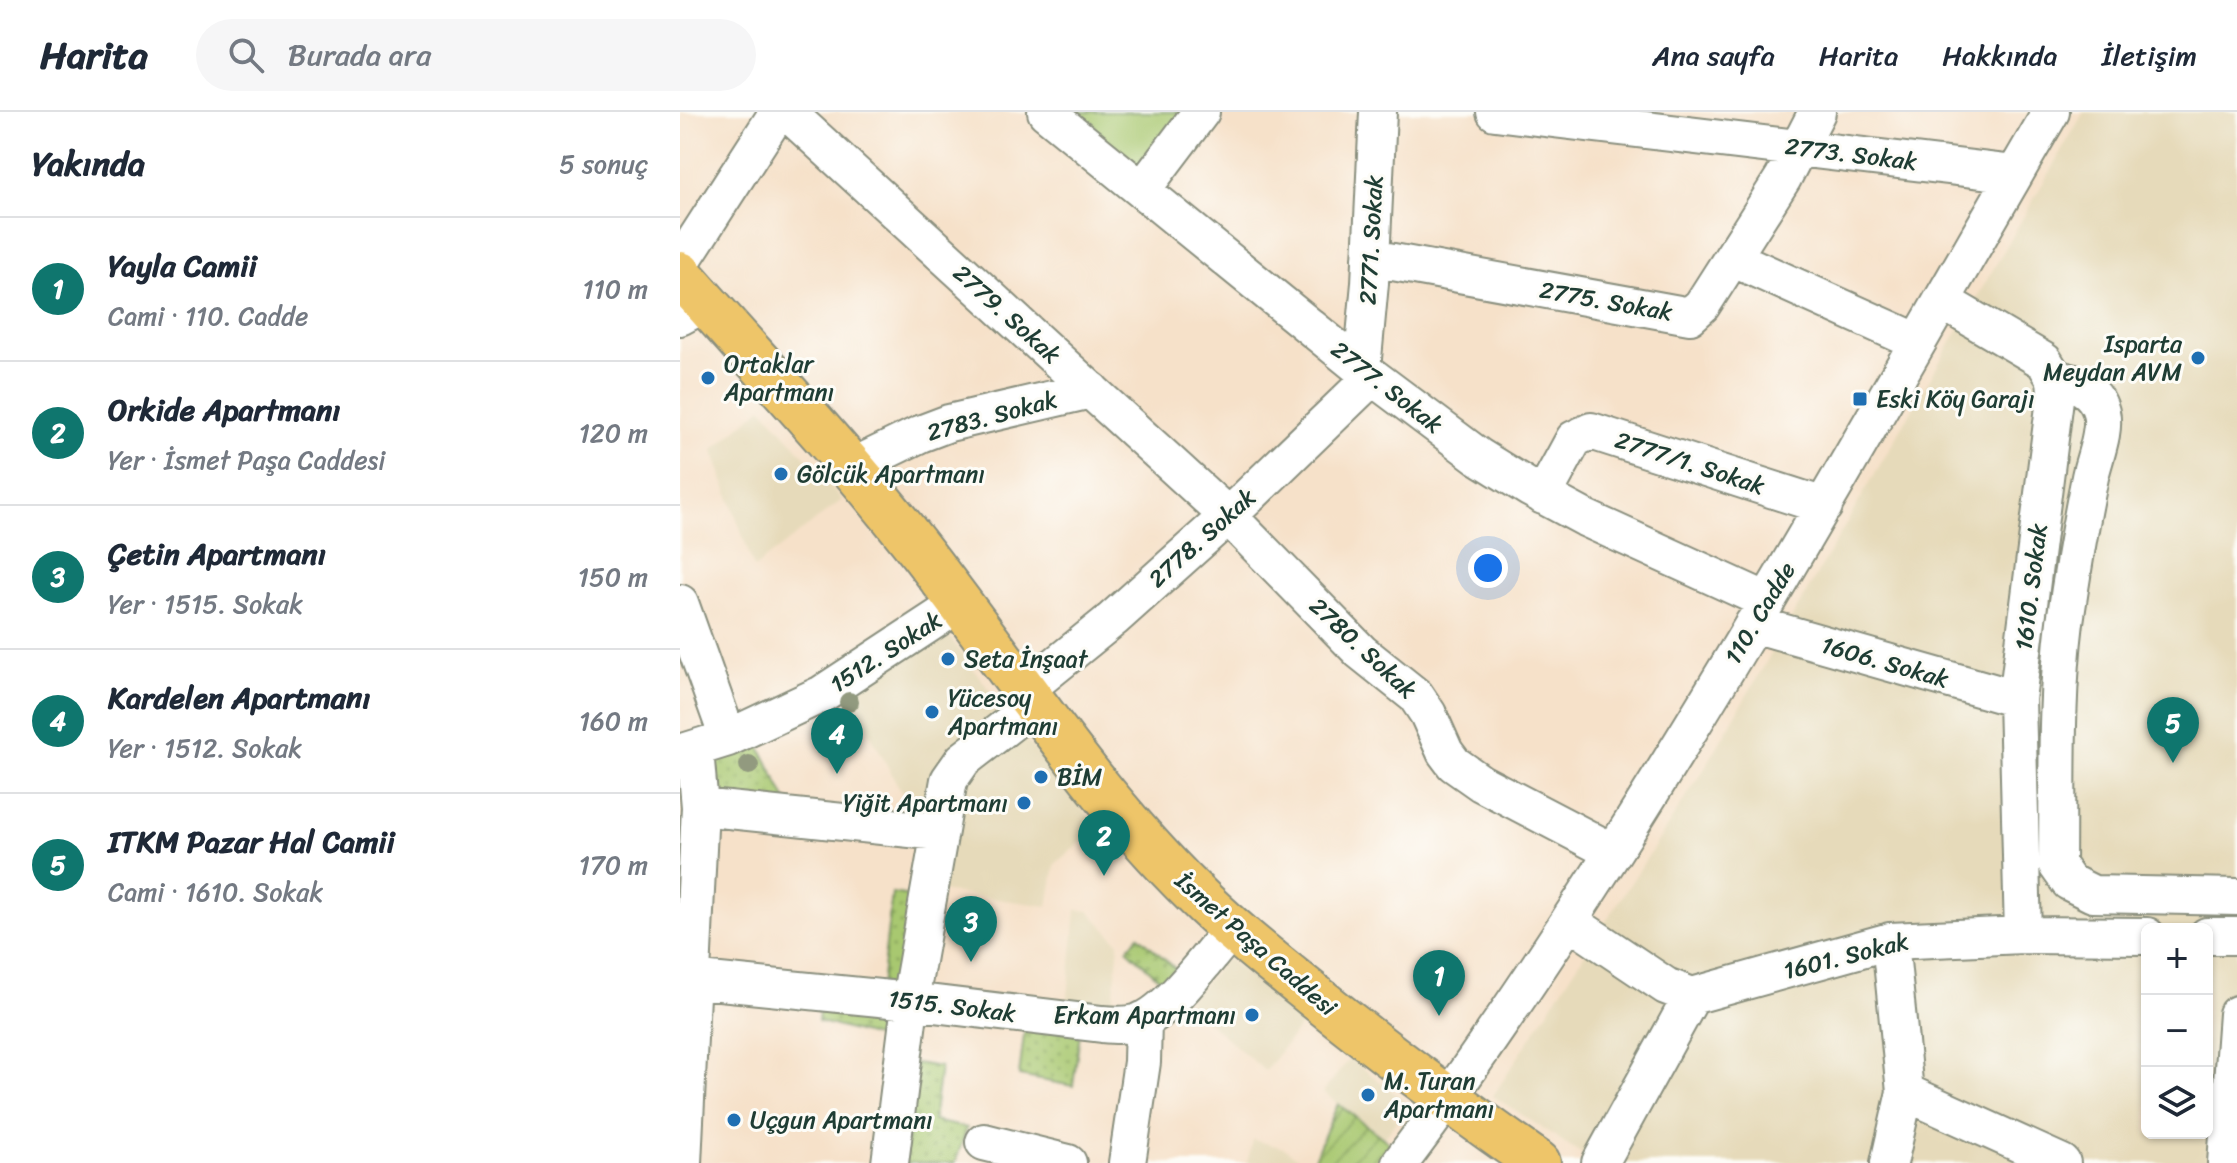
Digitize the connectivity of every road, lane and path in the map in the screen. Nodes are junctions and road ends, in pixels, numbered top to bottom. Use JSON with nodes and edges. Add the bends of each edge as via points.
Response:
{"nodes":[{"id":1,"x":778,"y":112,"type":"edge"},
{"id":2,"x":787,"y":112,"type":"edge"},
{"id":3,"x":1046,"y":112,"type":"edge"},
{"id":4,"x":1201,"y":112,"type":"edge"},
{"id":5,"x":1378,"y":112,"type":"edge"},
{"id":6,"x":1495,"y":112,"type":"edge"},
{"id":7,"x":1817,"y":112,"type":"edge"},
{"id":8,"x":2051,"y":112,"type":"edge"},
{"id":9,"x":1666,"y":122,"type":"edge"},
{"id":10,"x":1800,"y":148,"type":"junction"},
{"id":11,"x":2015,"y":174,"type":"junction"},
{"id":12,"x":1142,"y":190,"type":"junction"},
{"id":13,"x":1371,"y":258,"type":"junction"},
{"id":14,"x":1732,"y":258,"type":"junction"},
{"id":15,"x":680,"y":264,"type":"edge"},
{"id":16,"x":689,"y":298,"type":"edge"},
{"id":17,"x":1942,"y":301,"type":"junction"},
{"id":18,"x":1918,"y":342,"type":"junction"},
{"id":19,"x":1367,"y":373,"type":"junction"},
{"id":20,"x":1091,"y":390,"type":"junction"},
{"id":21,"x":2054,"y":394,"type":"junction"},
{"id":22,"x":852,"y":467,"type":"junction"},
{"id":23,"x":1543,"y":496,"type":"junction"},
{"id":24,"x":1824,"y":506,"type":"junction"},
{"id":25,"x":1228,"y":516,"type":"junction"},
{"id":26,"x":680,"y":603,"type":"edge"},
{"id":27,"x":959,"y":604,"type":"junction"},
{"id":28,"x":1760,"y":613,"type":"junction"},
{"id":29,"x":1029,"y":698,"type":"junction"},
{"id":30,"x":2017,"y":699,"type":"junction"},
{"id":31,"x":701,"y":747,"type":"edge"},
{"id":32,"x":700,"y":807,"type":"junction"},
{"id":33,"x":939,"y":832,"type":"junction"},
{"id":34,"x":1613,"y":852,"type":"junction"},
{"id":35,"x":2237,"y":897,"type":"edge"},
{"id":36,"x":1569,"y":921,"type":"junction"},
{"id":37,"x":1232,"y":929,"type":"junction"},
{"id":38,"x":2023,"y":935,"type":"junction"},
{"id":39,"x":2141,"y":936,"type":"edge"},
{"id":40,"x":2213,"y":936,"type":"edge"},
{"id":41,"x":2237,"y":936,"type":"edge"},
{"id":42,"x":1890,"y":941,"type":"junction"},
{"id":43,"x":686,"y":978,"type":"edge"},
{"id":44,"x":1692,"y":996,"type":"junction"},
{"id":45,"x":910,"y":1001,"type":"junction"},
{"id":46,"x":2237,"y":1014,"type":"edge"},
{"id":47,"x":1143,"y":1020,"type":"junction"},
{"id":48,"x":1905,"y":1092,"type":"junction"},
{"id":49,"x":1448,"y":1100,"type":"junction"},
{"id":50,"x":984,"y":1142,"type":"dead end"},
{"id":51,"x":2026,"y":1155,"type":"edge"},
{"id":52,"x":683,"y":1163,"type":"edge"},
{"id":53,"x":890,"y":1163,"type":"edge"},
{"id":54,"x":1068,"y":1163,"type":"edge"},
{"id":55,"x":1127,"y":1163,"type":"edge"},
{"id":56,"x":1400,"y":1163,"type":"edge"},
{"id":57,"x":1538,"y":1163,"type":"edge"},
{"id":58,"x":1600,"y":1163,"type":"edge"},
{"id":59,"x":1889,"y":1163,"type":"edge"},
{"id":60,"x":2062,"y":1163,"type":"edge"},
{"id":61,"x":2226,"y":1163,"type":"edge"}],
"edges":[{"from":1,"to":15,"type":"street"},
{"from":2,"to":20,"type":"street","name":"2779. Sokak"},
{"from":3,"to":12,"type":"street","name":"2777. Sokak"},
{"from":4,"to":12,"type":"street"},
{"from":5,"to":13,"type":"street","name":"2771. Sokak"},
{"from":6,"to":9,"type":"street","name":"2773. Sokak"},
{"from":7,"to":10,"type":"street","name":"2775. Sokak"},
{"from":8,"to":11,"type":"street","name":"110. Cadde"},
{"from":9,"to":10,"type":"street","name":"2773. Sokak"},
{"from":10,"to":11,"type":"street","name":"2773. Sokak"},
{"from":10,"to":14,"type":"street","name":"2775. Sokak"},
{"from":11,"to":17,"type":"street","name":"110. Cadde"},
{"from":12,"to":19,"type":"street","name":"2777. Sokak"},
{"from":13,"to":14,"type":"street","name":"2775. Sokak","via":[[1681,316],[1696,312]]},
{"from":13,"to":19,"type":"street","name":"2771. Sokak"},
{"from":14,"to":18,"type":"street"},
{"from":16,"to":22,"type":"main road","name":"İsmet Paşa Caddesi"},
{"from":17,"to":18,"type":"street","name":"110. Cadde"},
{"from":17,"to":21,"type":"street","via":[[2044,361]]},
{"from":18,"to":24,"type":"street","name":"110. Cadde"},
{"from":19,"to":23,"type":"street","name":"2777. Sokak","via":[[1469,450]]},
{"from":19,"to":25,"type":"street","name":"2778. Sokak"},
{"from":20,"to":22,"type":"street","name":"2783. Sokak","via":[[949,423]]},
{"from":20,"to":25,"type":"street","name":"2779. Sokak"},
{"from":21,"to":30,"type":"street","name":"1610. Sokak"},
{"from":21,"to":35,"type":"street","via":[[2082,386],[2101,412],[2102,423],[2065,623],[2057,865],[2069,882],[2093,894]]},
{"from":22,"to":27,"type":"main road","name":"İsmet Paşa Caddesi"},
{"from":23,"to":24,"type":"street","name":"2777/1. Sokak","via":[[1574,439],[1591,431]]},
{"from":23,"to":28,"type":"street","name":"2777. Sokak"},
{"from":24,"to":28,"type":"street","name":"110. Cadde"},
{"from":25,"to":29,"type":"street","name":"2778. Sokak"},
{"from":25,"to":34,"type":"street","name":"2780. Sokak","via":[[1361,652],[1416,696],[1454,764]]},
{"from":26,"to":31,"type":"street"},
{"from":27,"to":29,"type":"main road","name":"İsmet Paşa Caddesi"},
{"from":27,"to":31,"type":"street","name":"1512. Sokak","via":[[822,694]]},
{"from":28,"to":30,"type":"street","name":"1606. Sokak"},
{"from":28,"to":34,"type":"street","name":"110. Cadde"},
{"from":29,"to":33,"type":"street","name":"2778. Sokak","via":[[957,766],[949,780]]},
{"from":29,"to":37,"type":"main road","name":"İsmet Paşa Caddesi","via":[[1125,818]]},
{"from":30,"to":38,"type":"street","name":"1610. Sokak"},
{"from":31,"to":32,"type":"street"},
{"from":32,"to":33,"type":"street"},
{"from":32,"to":43,"type":"street"},
{"from":33,"to":45,"type":"street","name":"2778. Sokak"},
{"from":34,"to":36,"type":"street","name":"110. Cadde"},
{"from":36,"to":44,"type":"street","via":[[1666,986]]},
{"from":36,"to":49,"type":"street","name":"110. Cadde"},
{"from":37,"to":47,"type":"street","via":[[1164,1007]]},
{"from":37,"to":49,"type":"main road","name":"İsmet Paşa Caddesi"},
{"from":38,"to":39,"type":"street","name":"1601. Sokak"},
{"from":38,"to":42,"type":"street","name":"1601. Sokak"},
{"from":40,"to":41,"type":"street"},
{"from":42,"to":44,"type":"street","name":"1601. Sokak"},
{"from":42,"to":48,"type":"street"},
{"from":43,"to":45,"type":"street","name":"1515. Sokak"},
{"from":43,"to":52,"type":"street"},
{"from":44,"to":58,"type":"street"},
{"from":45,"to":47,"type":"street","name":"1515. Sokak","via":[[1111,1025]]},
{"from":45,"to":53,"type":"street","name":"2778. Sokak"},
{"from":46,"to":61,"type":"street"},
{"from":47,"to":55,"type":"street"},
{"from":48,"to":51,"type":"street"},
{"from":48,"to":59,"type":"street"},
{"from":49,"to":56,"type":"street","name":"110. Cadde"},
{"from":49,"to":57,"type":"main road","name":"İsmet Paşa Caddesi"},
{"from":50,"to":54,"type":"street"},
{"from":51,"to":60,"type":"street"}]}
